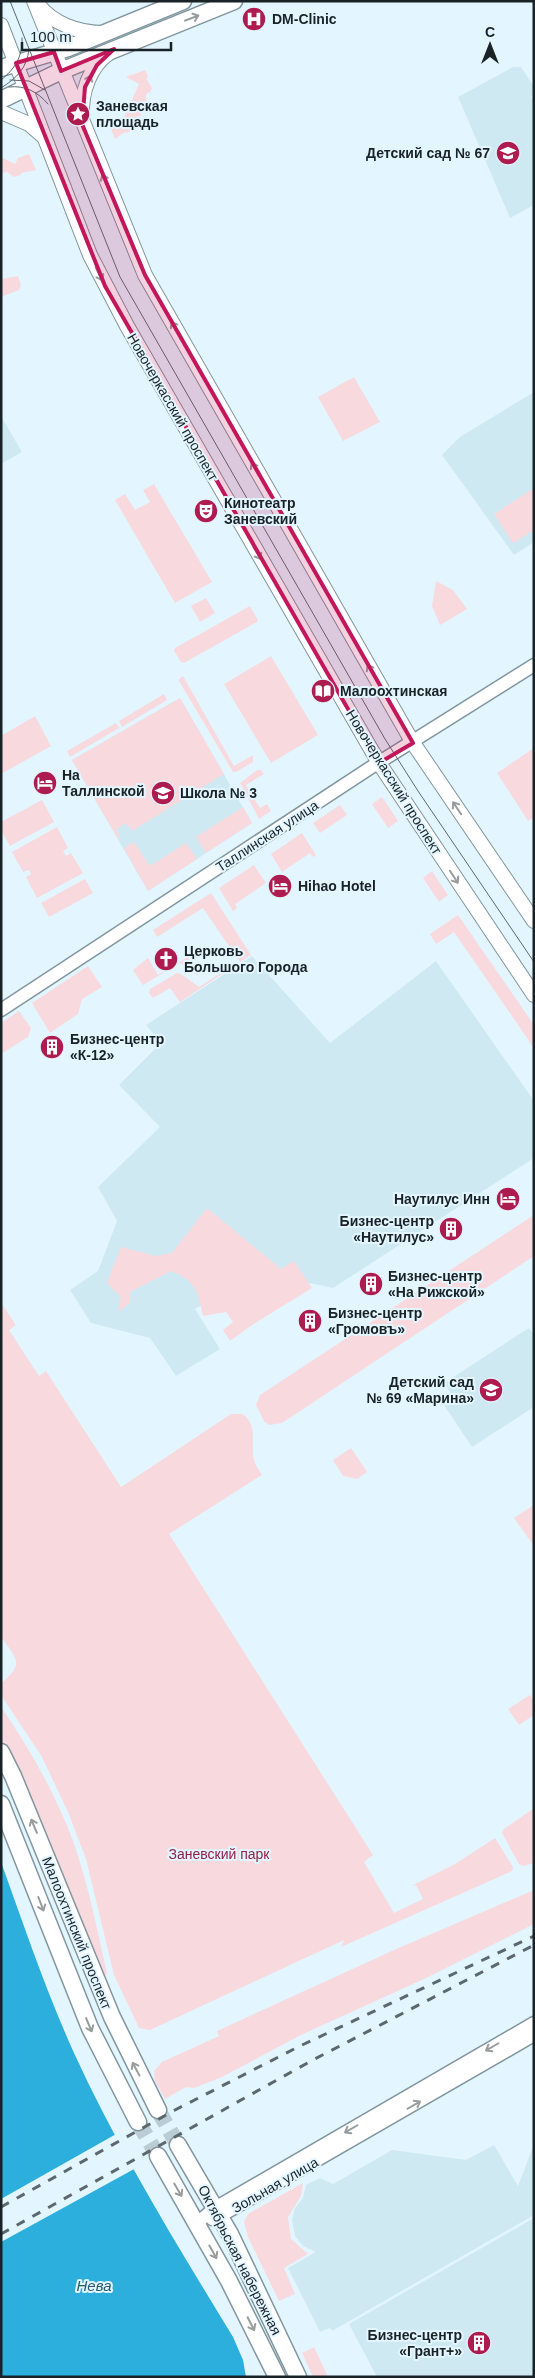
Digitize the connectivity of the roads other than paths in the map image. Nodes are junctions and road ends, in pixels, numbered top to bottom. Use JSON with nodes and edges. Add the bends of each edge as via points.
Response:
{"nodes":[{"id":1,"x":35,"y":1,"type":"edge"},
{"id":2,"x":183,"y":1,"type":"edge"},
{"id":3,"x":234,"y":1,"type":"edge"},
{"id":4,"x":1,"y":25,"type":"edge"},
{"id":5,"x":104,"y":33,"type":"junction"},
{"id":6,"x":114,"y":49,"type":"junction"},
{"id":7,"x":54,"y":52,"type":"junction"},
{"id":8,"x":9,"y":66,"type":"edge"},
{"id":9,"x":61,"y":71,"type":"junction"},
{"id":10,"x":26,"y":88,"type":"junction"},
{"id":11,"x":1,"y":100,"type":"edge"},
{"id":12,"x":1,"y":112,"type":"edge"},
{"id":13,"x":82,"y":124,"type":"junction"},
{"id":14,"x":46,"y":139,"type":"junction"},
{"id":15,"x":534,"y":665,"type":"edge"},
{"id":16,"x":413,"y":743,"type":"junction"},
{"id":17,"x":379,"y":763,"type":"junction"},
{"id":18,"x":534,"y":921,"type":"edge"},
{"id":19,"x":534,"y":995,"type":"edge"},
{"id":20,"x":1,"y":1010,"type":"edge"},
{"id":21,"x":1,"y":1752,"type":"edge"},
{"id":22,"x":1,"y":1804,"type":"edge"},
{"id":23,"x":534,"y":2023,"type":"edge"},
{"id":24,"x":534,"y":2035,"type":"edge"},
{"id":25,"x":158,"y":2110,"type":"tunnel mouth"},
{"id":26,"x":138,"y":2122,"type":"tunnel mouth"},
{"id":27,"x":178,"y":2145,"type":"tunnel mouth"},
{"id":28,"x":158,"y":2156,"type":"tunnel mouth"},
{"id":29,"x":218,"y":2212,"type":"junction"},
{"id":30,"x":197,"y":2224,"type":"junction"},
{"id":31,"x":277,"y":2377,"type":"edge"},
{"id":32,"x":298,"y":2377,"type":"edge"}],
"edges":[{"from":1,"to":5,"type":"main road","via":[[63,24],[91,33]]},
{"from":1,"to":7,"type":"main road"},
{"from":2,"to":5,"type":"main road"},
{"from":6,"to":3,"type":"main road","one_way":true},
{"from":4,"to":8,"type":"main road","name":"Новочеркасский проспект"},
{"from":5,"to":7,"type":"main road"},
{"from":6,"to":9,"type":"main road"},
{"from":13,"to":6,"type":"main road","one_way":true,"via":[[82,100],[88,81],[97,65]]},
{"from":7,"to":8,"type":"main road"},
{"from":7,"to":9,"type":"main road"},
{"from":8,"to":10,"type":"main road","name":"Новочеркасский проспект"},
{"from":9,"to":10,"type":"main road"},
{"from":9,"to":13,"type":"main road"},
{"from":10,"to":11,"type":"main road"},
{"from":10,"to":14,"type":"main road","name":"Новочеркасский проспект"},
{"from":12,"to":14,"type":"main road","via":[[29,124]]},
{"from":16,"to":13,"type":"main road","one_way":true,"via":[[145,275]]},
{"from":14,"to":17,"type":"main road","name":"Новочеркасский проспект","one_way":true,"via":[[105,286]]},
{"from":15,"to":16,"type":"street","name":"Таллинская улица"},
{"from":16,"to":17,"type":"street","name":"Таллинская улица"},
{"from":18,"to":16,"type":"main road","one_way":true},
{"from":17,"to":19,"type":"main road","name":"Новочеркасский проспект","one_way":true},
{"from":17,"to":20,"type":"street","name":"Таллинская улица"},
{"from":25,"to":21,"type":"main road","name":"Малоохтинский проспект","one_way":true,"via":[[112,2017]]},
{"from":22,"to":26,"type":"main road","name":"Малоохтинский проспект","one_way":true,"via":[[90,2028]]},
{"from":23,"to":29,"type":"street","name":"Зольная улица","one_way":true},
{"from":29,"to":24,"type":"street","name":"Зольная улица","one_way":true},
{"from":27,"to":29,"type":"main road","name":"Октябрьская набережная"},
{"from":28,"to":30,"type":"main road","name":"Октябрьская набережная","one_way":true},
{"from":29,"to":30,"type":"street","name":"Зольная улица"},
{"from":29,"to":32,"type":"main road","name":"Октябрьская набережная"},
{"from":30,"to":31,"type":"main road","name":"Октябрьская набережная","one_way":true}]}
